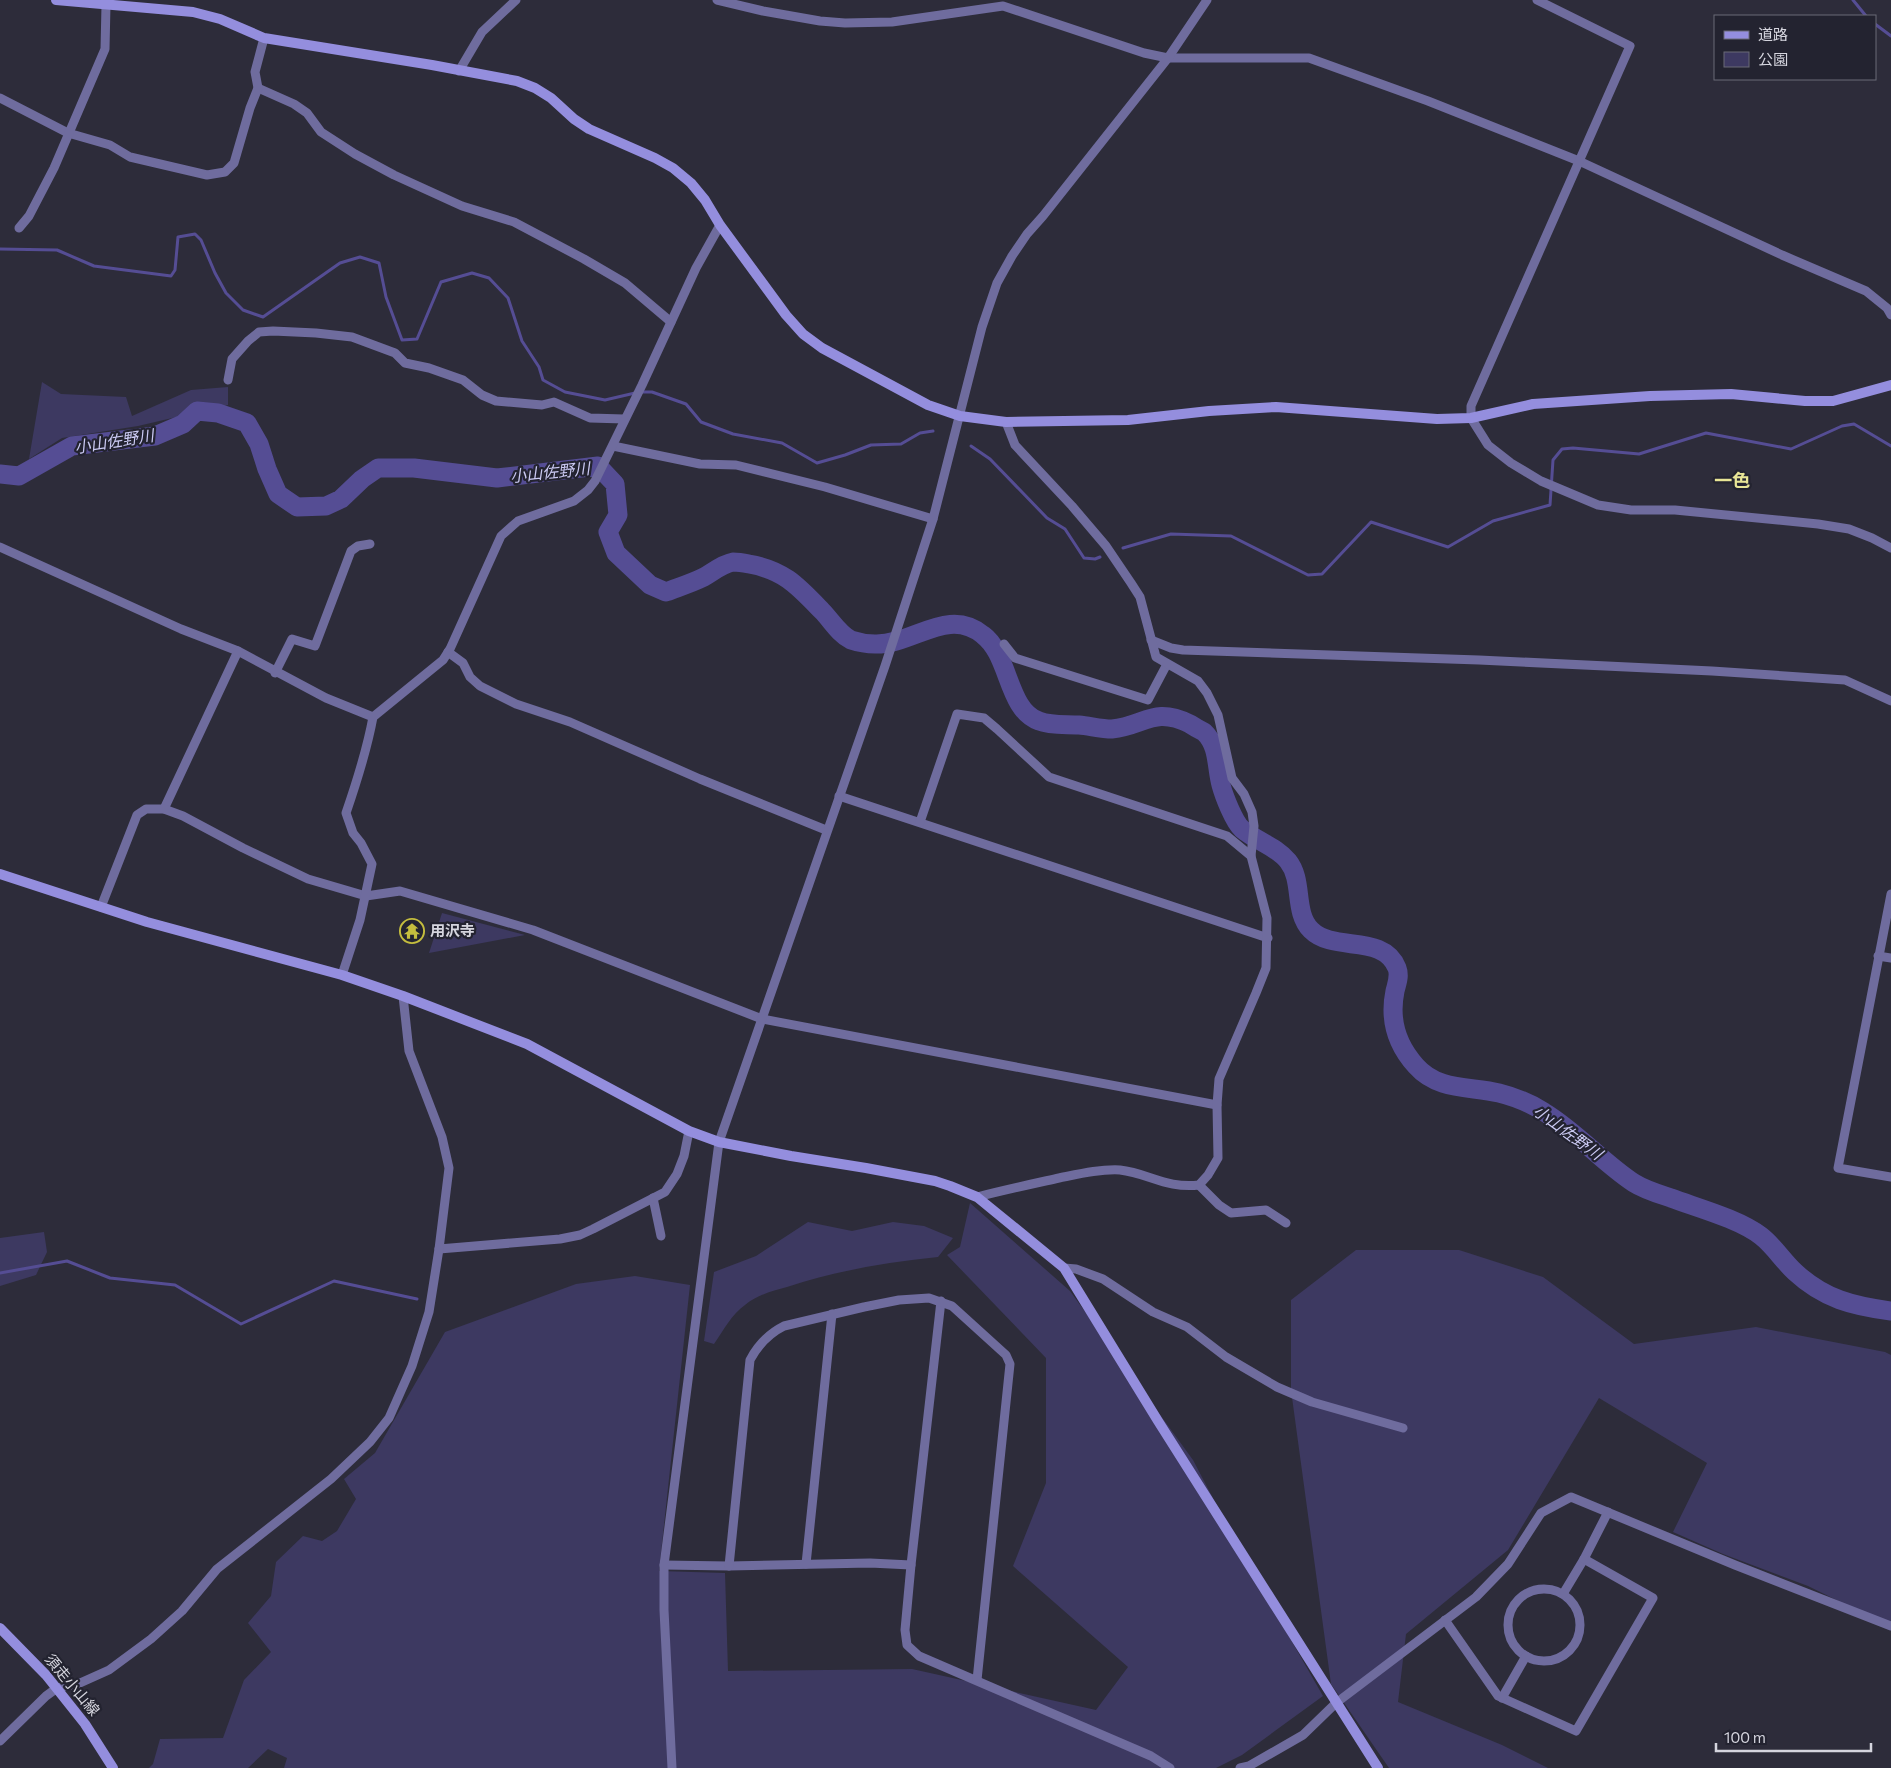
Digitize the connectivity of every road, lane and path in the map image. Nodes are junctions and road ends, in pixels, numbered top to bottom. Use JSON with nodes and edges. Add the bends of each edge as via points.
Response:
{"nodes":[{"id":1,"x":56,"y":0,"type":"edge"},
{"id":2,"x":516,"y":0,"type":"edge"},
{"id":3,"x":717,"y":0,"type":"edge"},
{"id":4,"x":1208,"y":0,"type":"edge"},
{"id":5,"x":1537,"y":0,"type":"edge"},
{"id":6,"x":122,"y":3,"type":"edge"},
{"id":7,"x":106,"y":4,"type":"junction"},
{"id":8,"x":264,"y":38,"type":"junction"},
{"id":9,"x":1168,"y":58,"type":"junction"},
{"id":10,"x":459,"y":71,"type":"junction"},
{"id":11,"x":258,"y":88,"type":"junction"},
{"id":12,"x":0,"y":98,"type":"edge"},
{"id":13,"x":68,"y":133,"type":"junction"},
{"id":14,"x":1579,"y":162,"type":"junction"},
{"id":15,"x":720,"y":225,"type":"junction"},
{"id":16,"x":19,"y":228,"type":"dead end"},
{"id":17,"x":1891,"y":315,"type":"edge"},
{"id":18,"x":671,"y":322,"type":"junction"},
{"id":19,"x":228,"y":380,"type":"dead end"},
{"id":20,"x":1891,"y":385,"type":"edge"},
{"id":21,"x":960,"y":416,"type":"junction"},
{"id":22,"x":1471,"y":418,"type":"junction"},
{"id":23,"x":624,"y":419,"type":"junction"},
{"id":24,"x":1006,"y":422,"type":"junction"},
{"id":25,"x":612,"y":446,"type":"junction"},
{"id":26,"x":933,"y":519,"type":"junction"},
{"id":27,"x":370,"y":544,"type":"dead end"},
{"id":28,"x":0,"y":546,"type":"edge"},
{"id":29,"x":1891,"y":548,"type":"edge"},
{"id":30,"x":1151,"y":640,"type":"junction"},
{"id":31,"x":1004,"y":644,"type":"dead end"},
{"id":32,"x":238,"y":651,"type":"junction"},
{"id":33,"x":448,"y":652,"type":"junction"},
{"id":34,"x":1167,"y":664,"type":"junction"},
{"id":35,"x":275,"y":673,"type":"junction"},
{"id":36,"x":1891,"y":701,"type":"edge"},
{"id":37,"x":372,"y":717,"type":"junction"},
{"id":38,"x":839,"y":796,"type":"junction"},
{"id":39,"x":164,"y":809,"type":"junction"},
{"id":40,"x":920,"y":822,"type":"junction"},
{"id":41,"x":826,"y":830,"type":"junction"},
{"id":42,"x":1251,"y":852,"type":"junction"},
{"id":43,"x":0,"y":874,"type":"edge"},
{"id":44,"x":1891,"y":894,"type":"edge"},
{"id":45,"x":366,"y":896,"type":"junction"},
{"id":46,"x":101,"y":907,"type":"junction"},
{"id":47,"x":1268,"y":938,"type":"junction"},
{"id":48,"x":1878,"y":956,"type":"junction"},
{"id":49,"x":1891,"y":958,"type":"edge"},
{"id":50,"x":342,"y":975,"type":"junction"},
{"id":51,"x":403,"y":996,"type":"junction"},
{"id":52,"x":762,"y":1020,"type":"junction"},
{"id":53,"x":1217,"y":1105,"type":"junction"},
{"id":54,"x":689,"y":1131,"type":"junction"},
{"id":55,"x":719,"y":1142,"type":"junction"},
{"id":56,"x":1891,"y":1177,"type":"edge"},
{"id":57,"x":1199,"y":1185,"type":"junction"},
{"id":58,"x":977,"y":1197,"type":"junction"},
{"id":59,"x":653,"y":1198,"type":"junction"},
{"id":60,"x":1286,"y":1223,"type":"dead end"},
{"id":61,"x":661,"y":1236,"type":"dead end"},
{"id":62,"x":440,"y":1249,"type":"junction"},
{"id":63,"x":1064,"y":1268,"type":"junction"},
{"id":64,"x":941,"y":1301,"type":"junction"},
{"id":65,"x":832,"y":1314,"type":"junction"},
{"id":66,"x":1403,"y":1428,"type":"dead end"},
{"id":67,"x":1608,"y":1512,"type":"junction"},
{"id":68,"x":1584,"y":1559,"type":"junction"},
{"id":69,"x":806,"y":1564,"type":"junction"},
{"id":70,"x":664,"y":1565,"type":"junction"},
{"id":71,"x":911,"y":1565,"type":"junction"},
{"id":72,"x":729,"y":1566,"type":"junction"},
{"id":73,"x":1563,"y":1594,"type":"junction"},
{"id":74,"x":1445,"y":1620,"type":"junction"},
{"id":75,"x":1891,"y":1626,"type":"edge"},
{"id":76,"x":0,"y":1628,"type":"edge"},
{"id":77,"x":1526,"y":1656,"type":"junction"},
{"id":78,"x":977,"y":1680,"type":"junction"},
{"id":79,"x":57,"y":1688,"type":"junction"},
{"id":80,"x":1502,"y":1698,"type":"junction"},
{"id":81,"x":1336,"y":1703,"type":"junction"},
{"id":82,"x":0,"y":1741,"type":"edge"},
{"id":83,"x":113,"y":1768,"type":"edge"},
{"id":84,"x":672,"y":1768,"type":"edge"},
{"id":85,"x":1170,"y":1768,"type":"edge"},
{"id":86,"x":1240,"y":1768,"type":"edge"},
{"id":87,"x":1378,"y":1768,"type":"edge"}],
"edges":[{"from":1,"to":7,"type":"street"},
{"from":2,"to":10,"type":"street","via":[[482,32]]},
{"from":3,"to":9,"type":"street","via":[[763,11],[845,23],[892,22],[1003,6]]},
{"from":4,"to":9,"type":"street"},
{"from":5,"to":14,"type":"street","via":[[1630,46]]},
{"from":6,"to":7,"type":"street"},
{"from":6,"to":8,"type":"street","via":[[193,12],[220,19]]},
{"from":7,"to":13,"type":"street","via":[[105,49]]},
{"from":8,"to":10,"type":"street"},
{"from":8,"to":11,"type":"street","via":[[255,72]]},
{"from":9,"to":14,"type":"street","via":[[1309,58],[1428,101]]},
{"from":9,"to":21,"type":"street","via":[[1012,256],[997,283],[982,327]]},
{"from":10,"to":15,"type":"street","via":[[517,81],[535,88],[590,129],[673,168],[691,183]]},
{"from":11,"to":13,"type":"street","via":[[234,163],[225,172],[207,175],[130,157],[110,145]]},
{"from":11,"to":18,"type":"street","via":[[294,104],[321,132],[394,175],[462,206],[514,222],[584,259],[626,283]]},
{"from":12,"to":13,"type":"street"},
{"from":13,"to":16,"type":"street","via":[[54,168],[29,216]]},
{"from":14,"to":17,"type":"street","via":[[1866,291]]},
{"from":14,"to":22,"type":"street","via":[[1471,406]]},
{"from":15,"to":18,"type":"street"},
{"from":15,"to":21,"type":"street","via":[[803,334],[822,348],[928,405]]},
{"from":18,"to":23,"type":"street"},
{"from":19,"to":23,"type":"street","via":[[232,359],[260,332],[325,334],[352,337],[395,353],[405,364],[429,368],[463,380],[496,401],[542,405],[554,402],[590,418]]},
{"from":20,"to":22,"type":"street","via":[[1833,400],[1805,401],[1731,394],[1650,396],[1533,404]]},
{"from":21,"to":24,"type":"street"},
{"from":21,"to":26,"type":"street"},
{"from":22,"to":24,"type":"street","via":[[1437,419],[1276,407],[1128,420]]},
{"from":22,"to":29,"type":"street","via":[[1488,445],[1511,463],[1541,481],[1598,505],[1818,524],[1850,530]]},
{"from":23,"to":25,"type":"street"},
{"from":24,"to":30,"type":"street","via":[[1015,445],[1106,546],[1131,582],[1140,597]]},
{"from":25,"to":26,"type":"street","via":[[700,464],[736,464]]},
{"from":25,"to":33,"type":"street","via":[[588,490],[574,501],[518,521],[500,536]]},
{"from":26,"to":38,"type":"street"},
{"from":27,"to":35,"type":"street","via":[[351,551],[315,646],[292,639]]},
{"from":28,"to":32,"type":"street","via":[[181,629]]},
{"from":30,"to":34,"type":"street","via":[[1156,657]]},
{"from":30,"to":36,"type":"street","via":[[1183,650],[1479,660],[1845,680]]},
{"from":31,"to":34,"type":"street","via":[[1015,658],[1148,700]]},
{"from":32,"to":35,"type":"street"},
{"from":32,"to":39,"type":"street"},
{"from":33,"to":37,"type":"street","via":[[443,660]]},
{"from":33,"to":41,"type":"street","via":[[463,663],[470,677],[480,686],[516,704],[570,722]]},
{"from":34,"to":42,"type":"street","via":[[1198,681],[1218,715],[1232,778],[1252,812]]},
{"from":35,"to":37,"type":"street"},
{"from":37,"to":45,"type":"street","via":[[367,747],[346,813],[353,833],[372,864]]},
{"from":38,"to":40,"type":"street"},
{"from":38,"to":41,"type":"street"},
{"from":39,"to":45,"type":"street","via":[[308,878]]},
{"from":39,"to":46,"type":"street","via":[[146,809],[137,815]]},
{"from":40,"to":42,"type":"street","via":[[957,714],[984,718],[1049,777],[1227,836]]},
{"from":40,"to":47,"type":"street"},
{"from":41,"to":52,"type":"street"},
{"from":42,"to":47,"type":"street","via":[[1267,918]]},
{"from":43,"to":46,"type":"street"},
{"from":44,"to":48,"type":"street"},
{"from":45,"to":50,"type":"street"},
{"from":45,"to":52,"type":"street","via":[[400,891],[533,930]]},
{"from":46,"to":50,"type":"street"},
{"from":47,"to":53,"type":"street","via":[[1266,968],[1219,1079]]},
{"from":48,"to":49,"type":"street"},
{"from":48,"to":56,"type":"street","via":[[1838,1168]]},
{"from":50,"to":51,"type":"street"},
{"from":51,"to":54,"type":"street","via":[[527,1044]]},
{"from":51,"to":62,"type":"street","via":[[409,1051],[442,1137],[449,1168]]},
{"from":52,"to":53,"type":"street"},
{"from":52,"to":55,"type":"street"},
{"from":53,"to":57,"type":"street","via":[[1218,1158]]},
{"from":54,"to":55,"type":"street"},
{"from":54,"to":59,"type":"street","via":[[677,1174],[665,1192]]},
{"from":55,"to":58,"type":"street","via":[[935,1181]]},
{"from":55,"to":70,"type":"street"},
{"from":57,"to":58,"type":"street","via":[[1161,1182],[1121,1170],[1094,1171]]},
{"from":57,"to":60,"type":"street","via":[[1230,1213],[1266,1210]]},
{"from":58,"to":63,"type":"street"},
{"from":59,"to":61,"type":"street"},
{"from":59,"to":62,"type":"street","via":[[580,1235]]},
{"from":62,"to":79,"type":"street","via":[[429,1312],[412,1366],[389,1418],[370,1442],[331,1479],[217,1570],[182,1611],[151,1639],[109,1670],[80,1683]]},
{"from":63,"to":66,"type":"street","via":[[1102,1279],[1153,1312],[1187,1326],[1226,1357],[1277,1387],[1312,1402]]},
{"from":63,"to":81,"type":"street"},
{"from":64,"to":65,"type":"street","via":[[929,1298],[899,1300]]},
{"from":64,"to":71,"type":"street"},
{"from":64,"to":78,"type":"street","via":[[962,1314],[1006,1355],[1010,1364]]},
{"from":65,"to":69,"type":"street"},
{"from":65,"to":72,"type":"street","via":[[772,1332],[757,1347],[750,1360]]},
{"from":67,"to":68,"type":"street"},
{"from":67,"to":74,"type":"street","via":[[1571,1497],[1541,1513],[1508,1564],[1476,1597]]},
{"from":67,"to":75,"type":"street"},
{"from":68,"to":73,"type":"street"},
{"from":68,"to":80,"type":"street","via":[[1653,1598],[1576,1730]]},
{"from":69,"to":71,"type":"street","via":[[870,1562]]},
{"from":69,"to":72,"type":"street"},
{"from":70,"to":72,"type":"street"},
{"from":70,"to":84,"type":"street"},
{"from":71,"to":78,"type":"street","via":[[905,1630],[907,1645],[920,1656]]},
{"from":73,"to":77,"type":"street","via":[[1578,1613],[1580,1625],[1575,1643],[1562,1656],[1550,1660]]},
{"from":73,"to":77,"type":"street","via":[[1541,1588],[1520,1597],[1513,1606],[1508,1617],[1511,1640]]},
{"from":74,"to":80,"type":"street"},
{"from":74,"to":81,"type":"street"},
{"from":76,"to":79,"type":"street","name":"須走小山線"},
{"from":77,"to":80,"type":"street"},
{"from":78,"to":85,"type":"street","via":[[1151,1756]]},
{"from":79,"to":82,"type":"street"},
{"from":79,"to":83,"type":"street","name":"須走小山線"},
{"from":81,"to":86,"type":"street","via":[[1303,1735]]},
{"from":81,"to":87,"type":"street"}]}
